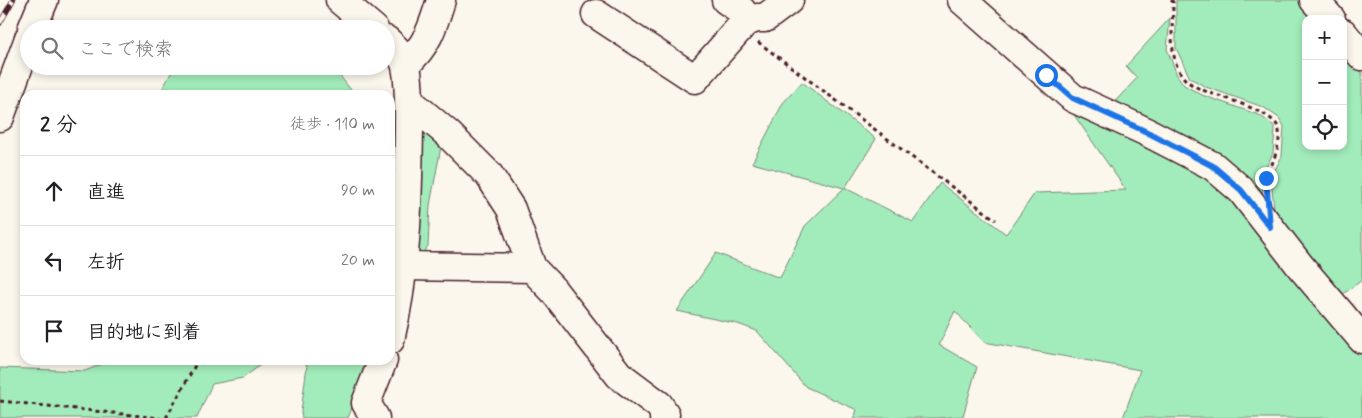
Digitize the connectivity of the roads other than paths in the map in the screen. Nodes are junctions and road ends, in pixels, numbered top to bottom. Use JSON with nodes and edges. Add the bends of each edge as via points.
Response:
{"nodes":[{"id":1,"x":44,"y":0,"type":"edge"},
{"id":2,"x":340,"y":0,"type":"edge"},
{"id":3,"x":441,"y":0,"type":"edge"},
{"id":4,"x":726,"y":0,"type":"edge"},
{"id":5,"x":789,"y":0,"type":"edge"},
{"id":6,"x":962,"y":0,"type":"edge"},
{"id":7,"x":1314,"y":0,"type":"edge"},
{"id":8,"x":596,"y":14,"type":"dead end"},
{"id":9,"x":1327,"y":15,"type":"edge"},
{"id":10,"x":36,"y":20,"type":"edge"},
{"id":11,"x":363,"y":20,"type":"edge"},
{"id":12,"x":742,"y":26,"type":"junction"},
{"id":13,"x":1347,"y":37,"type":"edge"},
{"id":14,"x":395,"y":48,"type":"edge"},
{"id":15,"x":1362,"y":56,"type":"edge"},
{"id":16,"x":20,"y":63,"type":"edge"},
{"id":17,"x":406,"y":64,"type":"junction"},
{"id":18,"x":409,"y":101,"type":"junction"},
{"id":19,"x":0,"y":117,"type":"edge"},
{"id":20,"x":402,"y":266,"type":"junction"},
{"id":21,"x":532,"y":268,"type":"junction"},
{"id":22,"x":395,"y":319,"type":"edge"},
{"id":23,"x":1362,"y":339,"type":"edge"},
{"id":24,"x":380,"y":365,"type":"edge"},
{"id":25,"x":375,"y":418,"type":"edge"},
{"id":26,"x":664,"y":418,"type":"edge"}],
"edges":[{"from":1,"to":10,"type":"street"},
{"from":2,"to":11,"type":"street"},
{"from":3,"to":17,"type":"street","via":[[430,34],[418,54]]},
{"from":4,"to":12,"type":"street","via":[[742,11]]},
{"from":5,"to":12,"type":"street","via":[[765,18],[757,18]]},
{"from":6,"to":23,"type":"street","via":[[1073,98],[1213,166],[1241,190]]},
{"from":7,"to":9,"type":"street"},
{"from":8,"to":12,"type":"street","via":[[695,79]]},
{"from":13,"to":15,"type":"street"},
{"from":14,"to":17,"type":"street"},
{"from":16,"to":19,"type":"street"},
{"from":17,"to":18,"type":"street"},
{"from":18,"to":20,"type":"street","via":[[408,218]]},
{"from":18,"to":21,"type":"street","via":[[489,175],[511,209]]},
{"from":20,"to":21,"type":"street"},
{"from":20,"to":22,"type":"street"},
{"from":21,"to":26,"type":"street","via":[[619,375],[659,405]]},
{"from":24,"to":25,"type":"street","via":[[366,403]]}]}
